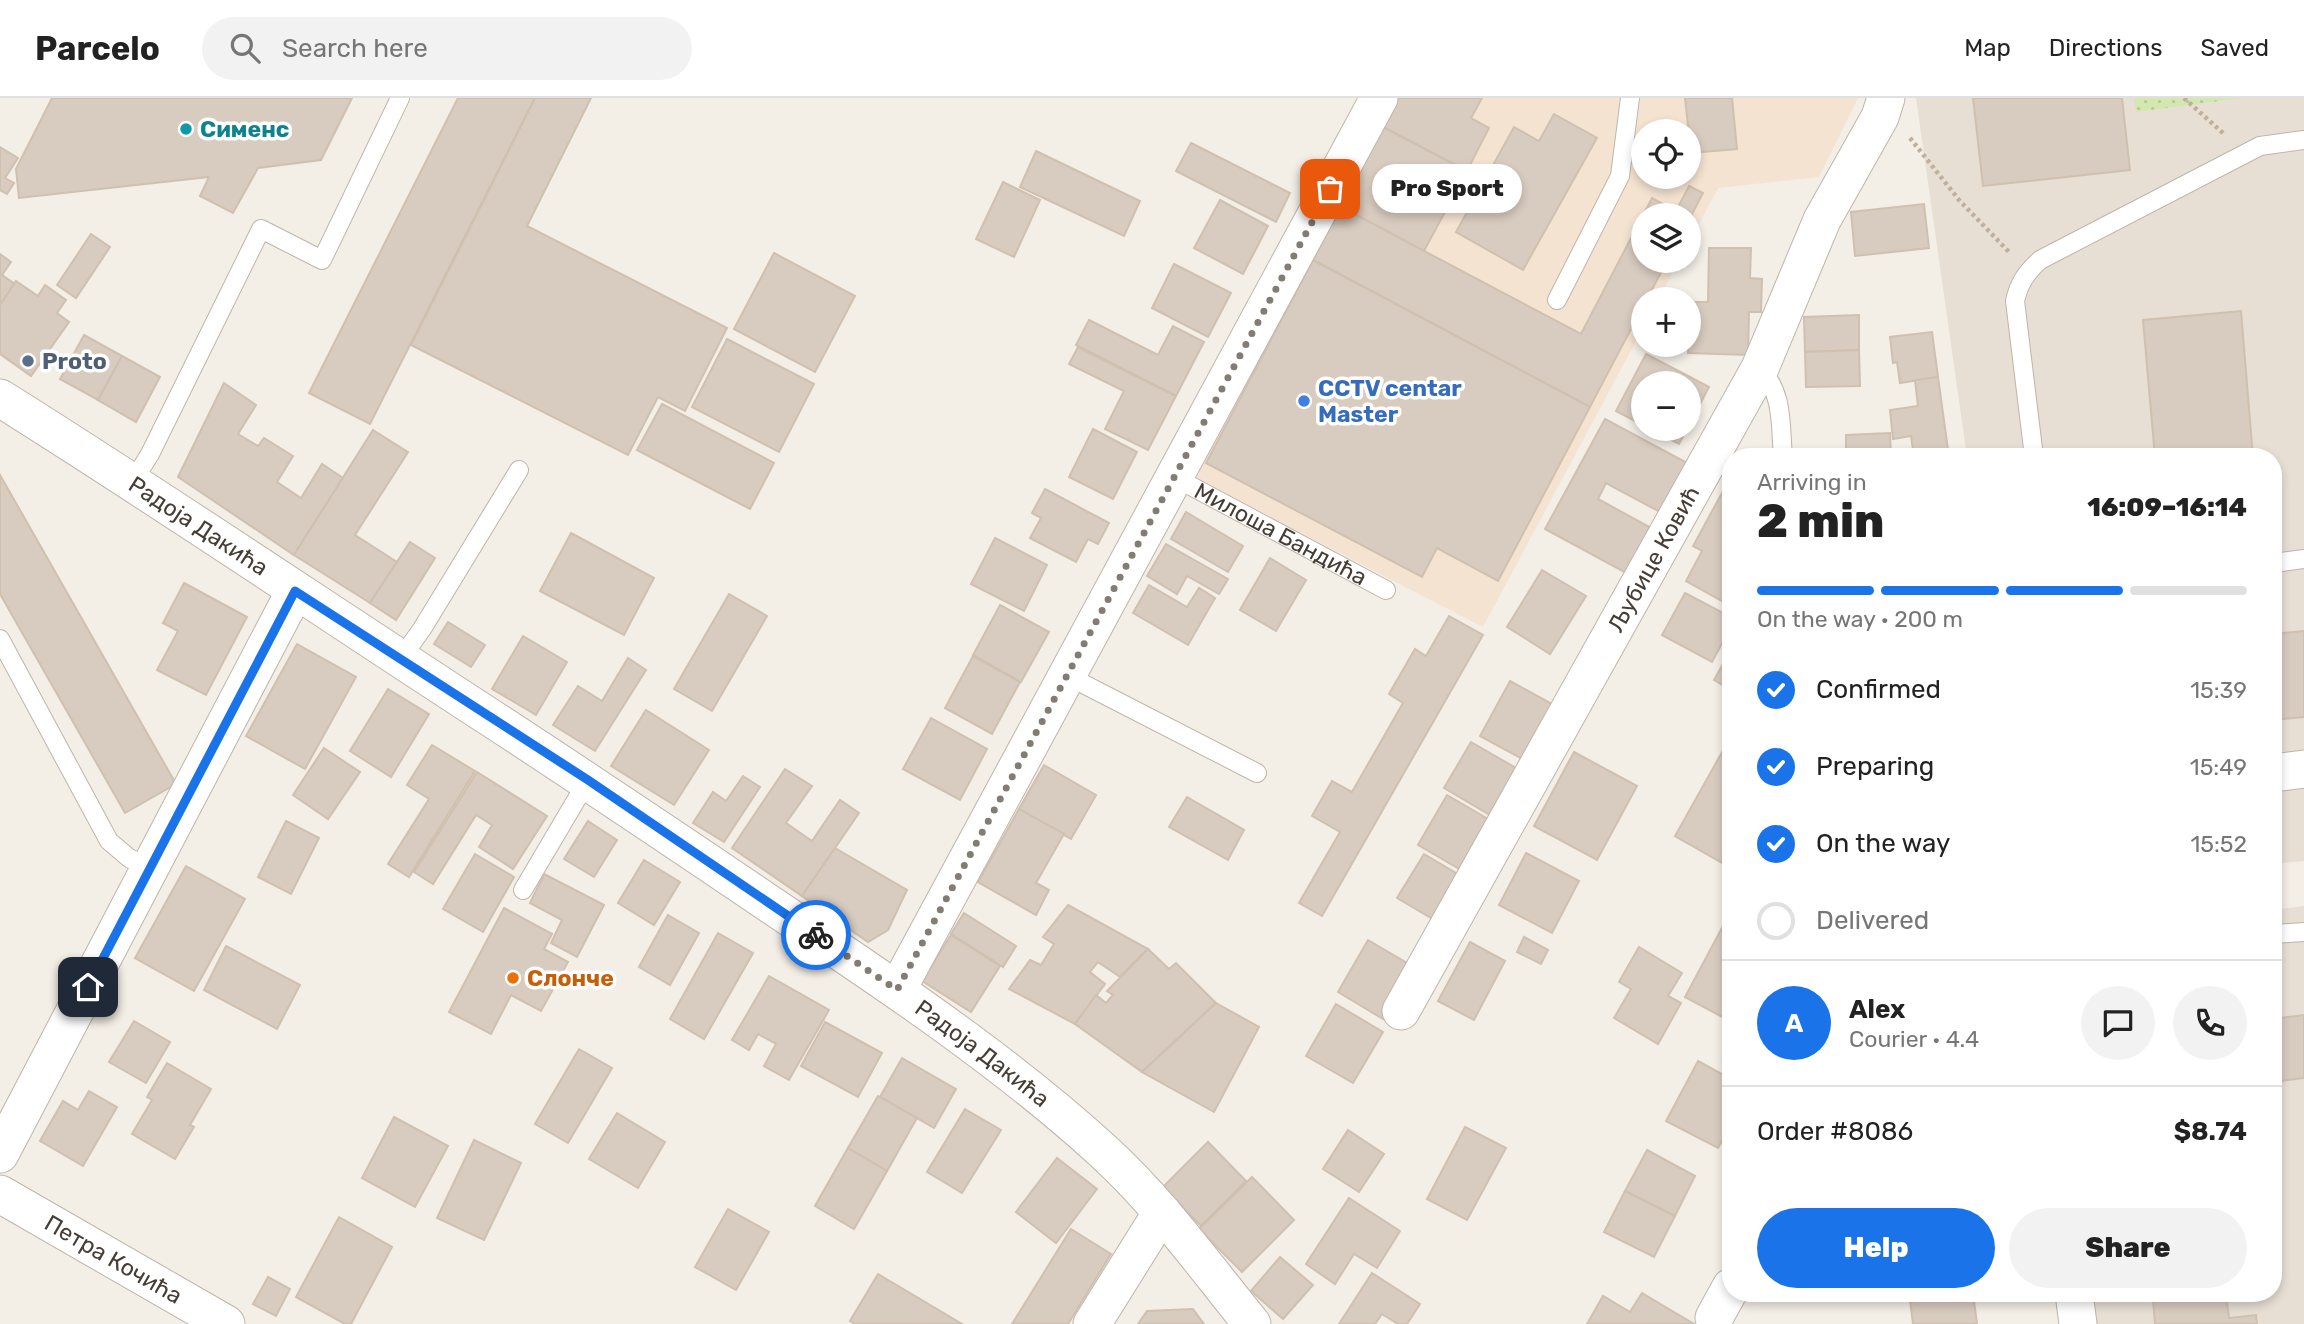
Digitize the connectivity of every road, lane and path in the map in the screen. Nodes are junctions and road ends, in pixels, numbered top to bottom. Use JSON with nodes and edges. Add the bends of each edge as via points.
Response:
{"nodes":[{"id":1,"x":400,"y":98,"type":"edge"},
{"id":2,"x":1379,"y":98,"type":"edge"},
{"id":3,"x":1630,"y":98,"type":"edge"},
{"id":4,"x":2183,"y":98,"type":"edge"},
{"id":5,"x":1885,"y":102,"type":"edge"},
{"id":6,"x":2304,"y":140,"type":"edge"},
{"id":7,"x":2245,"y":154,"type":"junction"},
{"id":8,"x":2027,"y":272,"type":"junction"},
{"id":9,"x":1557,"y":300,"type":"dead end"},
{"id":10,"x":1760,"y":368,"type":"junction"},
{"id":11,"x":0,"y":398,"type":"edge"},
{"id":12,"x":1782,"y":448,"type":"edge"},
{"id":13,"x":2033,"y":448,"type":"edge"},
{"id":14,"x":519,"y":470,"type":"dead end"},
{"id":15,"x":1174,"y":477,"type":"junction"},
{"id":16,"x":133,"y":481,"type":"junction"},
{"id":17,"x":2304,"y":559,"type":"edge"},
{"id":18,"x":2282,"y":562,"type":"edge"},
{"id":19,"x":1386,"y":590,"type":"dead end"},
{"id":20,"x":295,"y":591,"type":"junction"},
{"id":21,"x":0,"y":639,"type":"edge"},
{"id":22,"x":401,"y":659,"type":"junction"},
{"id":23,"x":1066,"y":675,"type":"junction"},
{"id":24,"x":2304,"y":769,"type":"edge"},
{"id":25,"x":2282,"y":772,"type":"edge"},
{"id":26,"x":1258,"y":773,"type":"dead end"},
{"id":27,"x":588,"y":780,"type":"junction"},
{"id":28,"x":150,"y":868,"type":"junction"},
{"id":29,"x":523,"y":890,"type":"dead end"},
{"id":30,"x":2304,"y":932,"type":"edge"},
{"id":31,"x":2282,"y":933,"type":"edge"},
{"id":32,"x":897,"y":990,"type":"junction"},
{"id":33,"x":1401,"y":1011,"type":"dead end"},
{"id":34,"x":0,"y":1154,"type":"edge"},
{"id":35,"x":0,"y":1194,"type":"edge"},
{"id":36,"x":1162,"y":1212,"type":"junction"},
{"id":37,"x":2075,"y":1302,"type":"edge"},
{"id":38,"x":226,"y":1324,"type":"edge"},
{"id":39,"x":1092,"y":1324,"type":"edge"},
{"id":40,"x":1251,"y":1324,"type":"edge"},
{"id":41,"x":2078,"y":1324,"type":"edge"}],
"edges":[{"from":1,"to":16,"type":"lane","via":[[322,260],[261,229]]},
{"from":2,"to":15,"type":"street","name":"Милоша Бандића"},
{"from":3,"to":9,"type":"lane","via":[[1620,176]]},
{"from":4,"to":7,"type":"path"},
{"from":5,"to":8,"type":"path","via":[[1959,200]]},
{"from":5,"to":10,"type":"street","name":"Љубице Ковић","via":[[1822,220]]},
{"from":6,"to":7,"type":"lane","via":[[2260,146]]},
{"from":7,"to":8,"type":"lane","via":[[2040,260]]},
{"from":8,"to":13,"type":"lane","via":[[2015,301]]},
{"from":10,"to":12,"type":"lane","via":[[1778,399]]},
{"from":10,"to":33,"type":"street","name":"Љубице Ковић"},
{"from":11,"to":16,"type":"street","name":"Радоја Дакића"},
{"from":14,"to":22,"type":"lane"},
{"from":15,"to":19,"type":"lane","name":"Милоша Бандића"},
{"from":15,"to":23,"type":"street","name":"Милоша Бандића"},
{"from":16,"to":20,"type":"street","name":"Радоја Дакића"},
{"from":17,"to":18,"type":"lane"},
{"from":20,"to":22,"type":"street","name":"Радоја Дакића"},
{"from":20,"to":28,"type":"street"},
{"from":21,"to":28,"type":"lane","via":[[109,841]]},
{"from":22,"to":27,"type":"street","name":"Радоја Дакића"},
{"from":23,"to":26,"type":"lane"},
{"from":23,"to":32,"type":"street","name":"Милоша Бандића"},
{"from":24,"to":25,"type":"street"},
{"from":27,"to":29,"type":"lane"},
{"from":27,"to":32,"type":"street","name":"Радоја Дакића"},
{"from":28,"to":34,"type":"street"},
{"from":30,"to":31,"type":"lane"},
{"from":32,"to":36,"type":"street","name":"Радоја Дакића","via":[[1024,1084],[1104,1152]]},
{"from":35,"to":38,"type":"street","name":"Петра Кочића"},
{"from":36,"to":39,"type":"street"},
{"from":36,"to":40,"type":"street","name":"Радоја Дакића"},
{"from":37,"to":41,"type":"street"}]}
